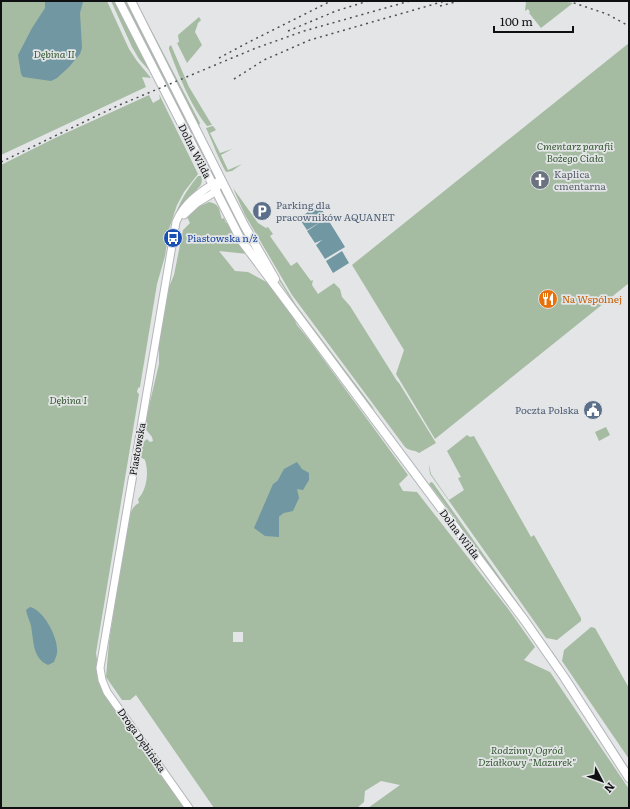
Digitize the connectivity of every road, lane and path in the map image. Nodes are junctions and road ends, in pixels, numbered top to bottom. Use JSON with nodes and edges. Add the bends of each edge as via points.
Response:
{"nodes":[{"id":1,"x":119,"y":1,"type":"edge"},
{"id":2,"x":130,"y":1,"type":"edge"},
{"id":3,"x":221,"y":180,"type":"junction"},
{"id":4,"x":214,"y":188,"type":"junction"},
{"id":5,"x":282,"y":295,"type":"junction"},
{"id":6,"x":100,"y":670,"type":"joint"},
{"id":7,"x":629,"y":778,"type":"edge"},
{"id":8,"x":189,"y":808,"type":"edge"}],
"edges":[{"from":1,"to":4,"type":"main road","name":"Dolna Wilda"},
{"from":2,"to":3,"type":"main road","name":"Dolna Wilda"},
{"from":3,"to":4,"type":"street","name":"Piastowska"},
{"from":3,"to":5,"type":"main road","name":"Dolna Wilda"},
{"from":4,"to":5,"type":"main road","name":"Dolna Wilda","via":[[240,240]]},
{"from":4,"to":6,"type":"street","name":"Piastowska","via":[[186,206],[177,219]]},
{"from":5,"to":7,"type":"main road","name":"Dolna Wilda","via":[[525,621]]},
{"from":6,"to":8,"type":"street","name":"Droga Dębińska","via":[[108,692]]}]}
